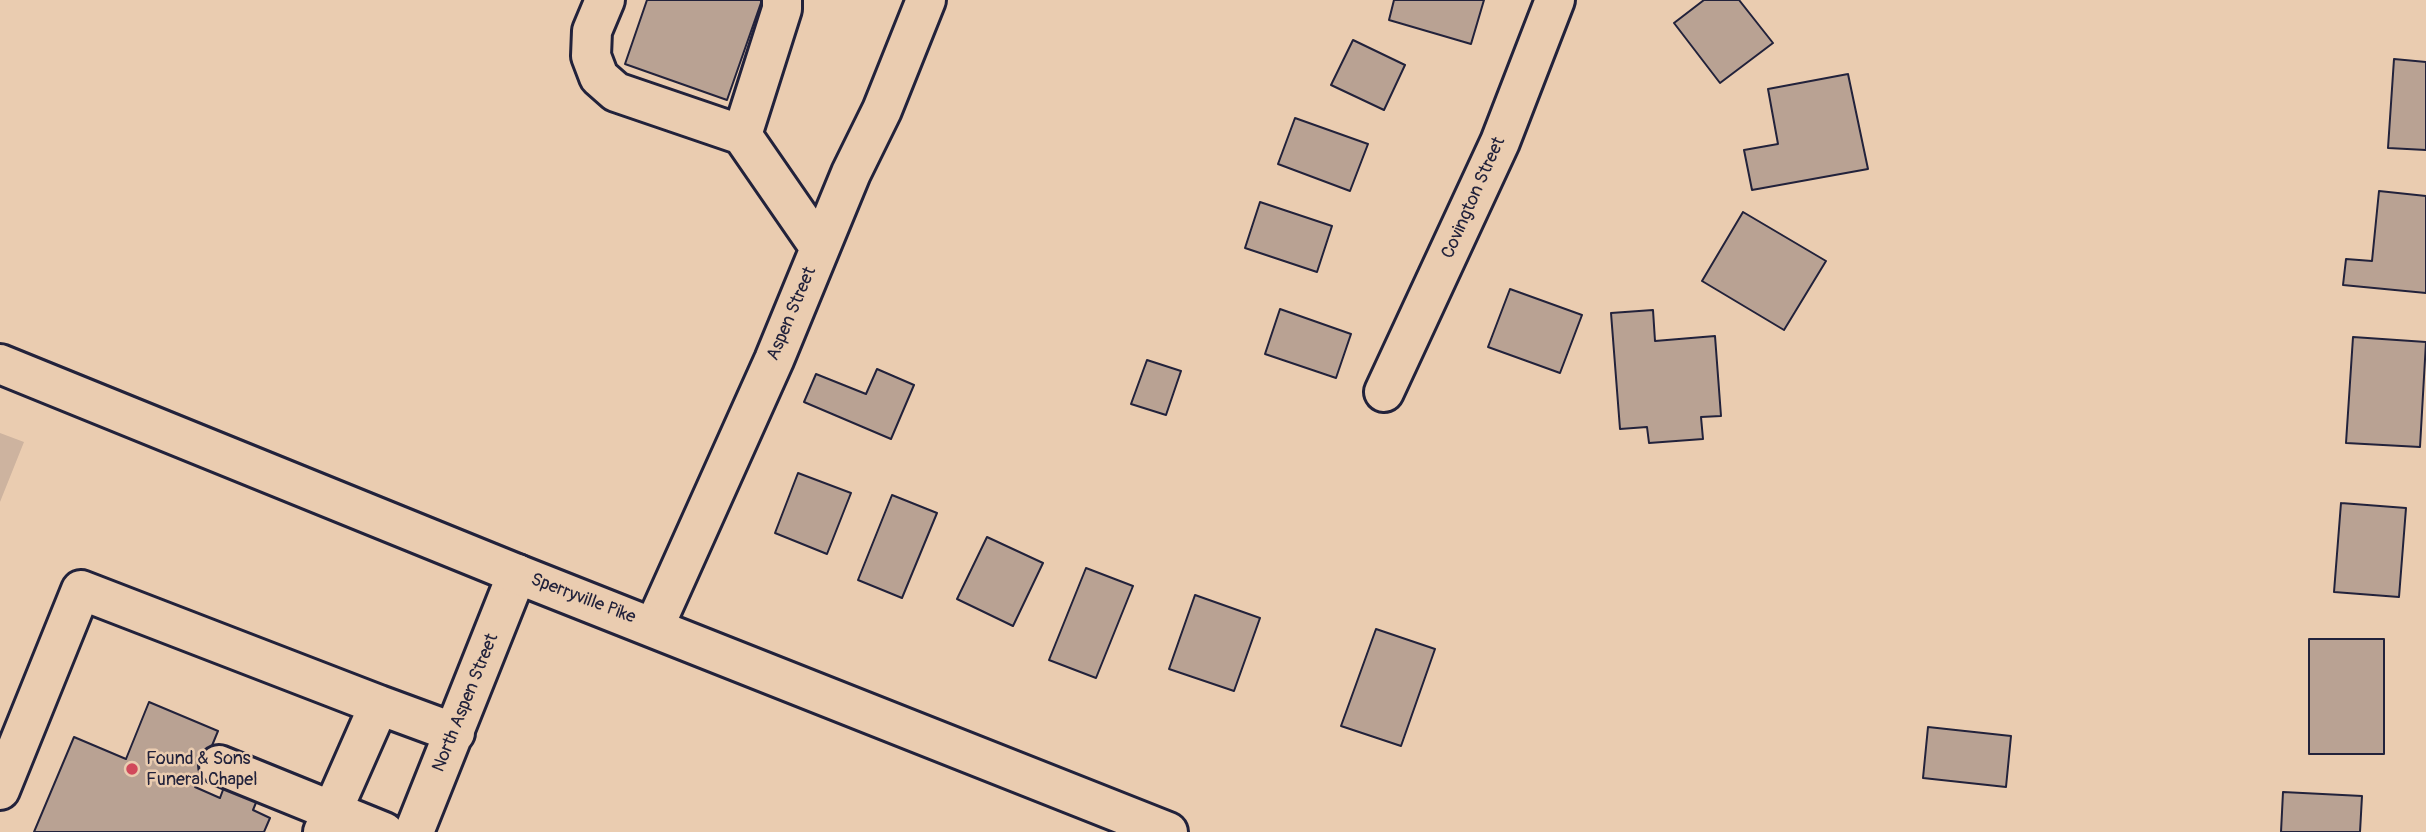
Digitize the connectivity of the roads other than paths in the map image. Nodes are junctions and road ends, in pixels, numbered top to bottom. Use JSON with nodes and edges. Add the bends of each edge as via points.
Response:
{"nodes":[{"id":1,"x":605,"y":0,"type":"edge"},
{"id":2,"x":782,"y":0,"type":"edge"},
{"id":3,"x":926,"y":0,"type":"edge"},
{"id":4,"x":1555,"y":0,"type":"edge"},
{"id":5,"x":742,"y":135,"type":"junction"},
{"id":6,"x":820,"y":248,"type":"junction"},
{"id":7,"x":0,"y":364,"type":"edge"},
{"id":8,"x":1384,"y":392,"type":"dead end"},
{"id":9,"x":517,"y":574,"type":"junction"},
{"id":10,"x":654,"y":626,"type":"junction"},
{"id":11,"x":379,"y":705,"type":"junction"},
{"id":12,"x":455,"y":733,"type":"junction"},
{"id":13,"x":219,"y":765,"type":"dead end"},
{"id":14,"x":0,"y":790,"type":"edge"},
{"id":15,"x":328,"y":821,"type":"edge"},
{"id":16,"x":384,"y":832,"type":"edge"},
{"id":17,"x":414,"y":832,"type":"edge"},
{"id":18,"x":1168,"y":832,"type":"edge"}],
"edges":[{"from":1,"to":5,"type":"street","via":[[592,31],[592,56],[599,77],[616,92]]},
{"from":2,"to":5,"type":"street"},
{"from":3,"to":6,"type":"street","name":"Aspen Street"},
{"from":4,"to":8,"type":"street","name":"Covington Street","via":[[1500,142]]},
{"from":5,"to":6,"type":"street"},
{"from":6,"to":10,"type":"street","name":"Aspen Street"},
{"from":7,"to":9,"type":"street","name":"Sperryville Pike"},
{"from":9,"to":10,"type":"street","name":"Sperryville Pike"},
{"from":9,"to":12,"type":"street","name":"North Aspen Street"},
{"from":10,"to":18,"type":"street","name":"Sperryville Pike"},
{"from":11,"to":12,"type":"street"},
{"from":11,"to":14,"type":"street","via":[[81,590]]},
{"from":11,"to":15,"type":"street"},
{"from":12,"to":17,"type":"street","name":"North Aspen Street"},
{"from":13,"to":15,"type":"street"},
{"from":15,"to":16,"type":"street"}]}
